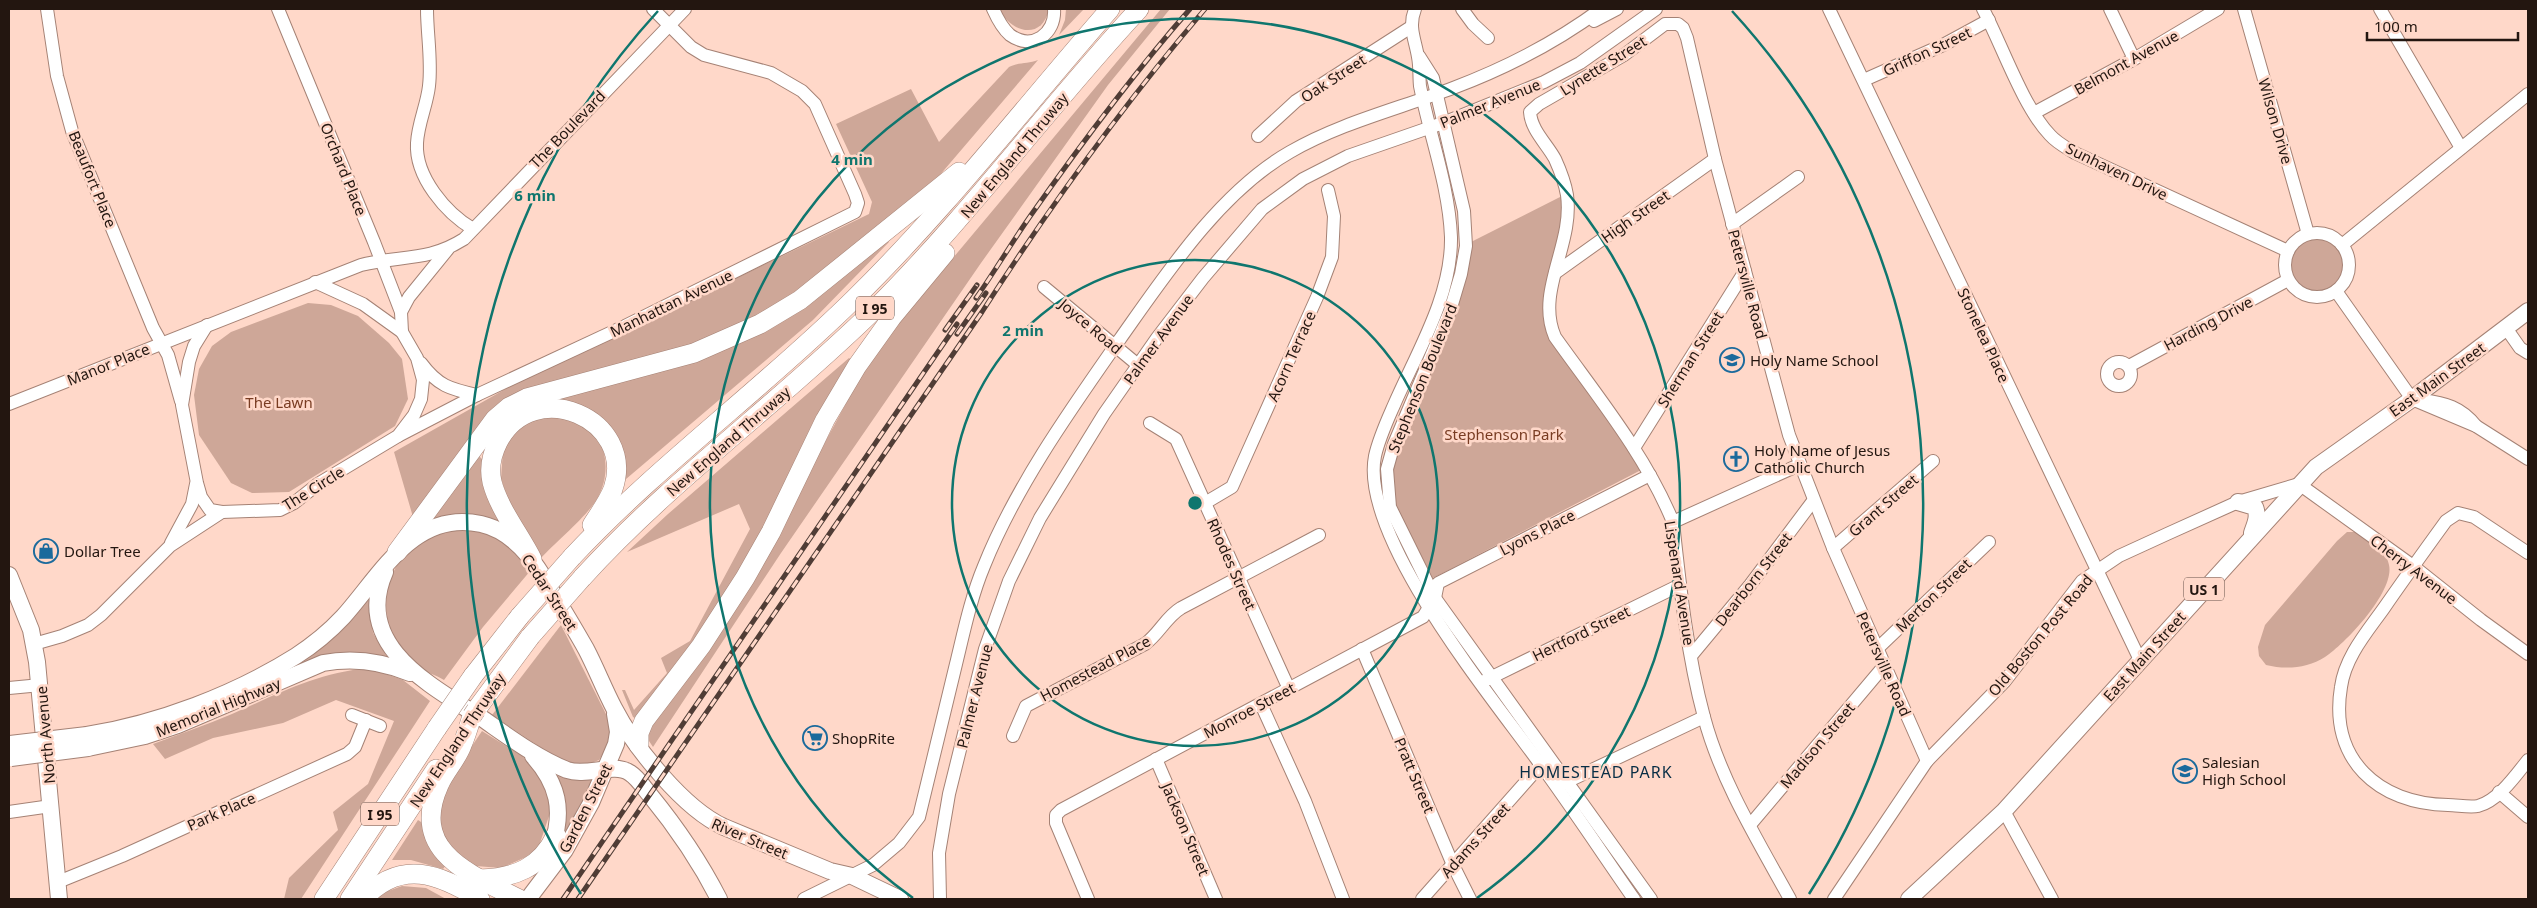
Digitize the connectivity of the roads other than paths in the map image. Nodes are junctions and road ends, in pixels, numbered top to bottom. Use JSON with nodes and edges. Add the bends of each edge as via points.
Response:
{"nodes":[{"id":1,"x":47,"y":9,"type":"edge"},
{"id":2,"x":278,"y":9,"type":"edge"},
{"id":3,"x":427,"y":9,"type":"edge"},
{"id":4,"x":653,"y":9,"type":"edge"},
{"id":5,"x":685,"y":9,"type":"edge"},
{"id":6,"x":993,"y":9,"type":"edge"},
{"id":7,"x":1054,"y":9,"type":"edge"},
{"id":8,"x":1110,"y":9,"type":"edge"},
{"id":9,"x":1138,"y":9,"type":"edge"},
{"id":10,"x":1415,"y":9,"type":"edge"},
{"id":11,"x":1462,"y":9,"type":"edge"},
{"id":12,"x":1602,"y":9,"type":"edge"},
{"id":13,"x":1617,"y":9,"type":"edge"},
{"id":14,"x":1656,"y":9,"type":"edge"},
{"id":15,"x":1829,"y":9,"type":"edge"},
{"id":16,"x":2110,"y":9,"type":"edge"},
{"id":17,"x":2218,"y":9,"type":"edge"},
{"id":18,"x":2244,"y":9,"type":"edge"},
{"id":19,"x":2380,"y":9,"type":"edge"},
{"id":20,"x":1986,"y":14,"type":"edge"},
{"id":21,"x":669,"y":23,"type":"junction"},
{"id":22,"x":1678,"y":24,"type":"joint"},
{"id":23,"x":1411,"y":27,"type":"junction"},
{"id":24,"x":1488,"y":38,"type":"dead end"},
{"id":25,"x":1558,"y":39,"type":"junction"},
{"id":26,"x":1418,"y":55,"type":"junction"},
{"id":27,"x":2134,"y":59,"type":"junction"},
{"id":28,"x":1864,"y":80,"type":"junction"},
{"id":29,"x":1437,"y":93,"type":"junction"},
{"id":30,"x":2528,"y":94,"type":"edge"},
{"id":31,"x":1423,"y":98,"type":"junction"},
{"id":32,"x":1530,"y":112,"type":"joint"},
{"id":33,"x":2034,"y":113,"type":"junction"},
{"id":34,"x":1443,"y":123,"type":"junction"},
{"id":35,"x":1430,"y":127,"type":"junction"},
{"id":36,"x":1005,"y":132,"type":"junction"},
{"id":37,"x":1258,"y":136,"type":"dead end"},
{"id":38,"x":2461,"y":148,"type":"junction"},
{"id":39,"x":1014,"y":155,"type":"junction"},
{"id":40,"x":1715,"y":159,"type":"junction"},
{"id":41,"x":1798,"y":177,"type":"dead end"},
{"id":42,"x":1328,"y":190,"type":"dead end"},
{"id":43,"x":1732,"y":224,"type":"junction"},
{"id":44,"x":473,"y":229,"type":"junction"},
{"id":45,"x":2308,"y":234,"type":"junction"},
{"id":46,"x":2342,"y":245,"type":"junction"},
{"id":47,"x":448,"y":248,"type":"junction"},
{"id":48,"x":2288,"y":251,"type":"junction"},
{"id":49,"x":381,"y":260,"type":"junction"},
{"id":50,"x":1745,"y":271,"type":"junction"},
{"id":51,"x":1555,"y":273,"type":"junction"},
{"id":52,"x":2288,"y":280,"type":"junction"},
{"id":53,"x":315,"y":282,"type":"junction"},
{"id":54,"x":1044,"y":288,"type":"dead end"},
{"id":55,"x":2336,"y":291,"type":"junction"},
{"id":56,"x":2528,"y":311,"type":"edge"},
{"id":57,"x":401,"y":312,"type":"junction"},
{"id":58,"x":207,"y":325,"type":"junction"},
{"id":59,"x":2506,"y":328,"type":"junction"},
{"id":60,"x":402,"y":332,"type":"junction"},
{"id":61,"x":162,"y":342,"type":"junction"},
{"id":62,"x":1115,"y":346,"type":"junction"},
{"id":63,"x":2528,"y":353,"type":"edge"},
{"id":64,"x":417,"y":358,"type":"junction"},
{"id":65,"x":1138,"y":365,"type":"junction"},
{"id":66,"x":2129,"y":366,"type":"dead end"},
{"id":67,"x":477,"y":395,"type":"junction"},
{"id":68,"x":2412,"y":399,"type":"junction"},
{"id":69,"x":9,"y":404,"type":"edge"},
{"id":70,"x":182,"y":405,"type":"junction"},
{"id":71,"x":1150,"y":423,"type":"dead end"},
{"id":72,"x":398,"y":436,"type":"junction"},
{"id":73,"x":1634,"y":448,"type":"junction"},
{"id":74,"x":2528,"y":459,"type":"edge"},
{"id":75,"x":1932,"y":461,"type":"dead end"},
{"id":76,"x":1799,"y":465,"type":"junction"},
{"id":77,"x":1650,"y":475,"type":"junction"},
{"id":78,"x":196,"y":483,"type":"junction"},
{"id":79,"x":2299,"y":484,"type":"junction"},
{"id":80,"x":1813,"y":501,"type":"junction"},
{"id":81,"x":2238,"y":502,"type":"junction"},
{"id":82,"x":1205,"y":503,"type":"junction"},
{"id":83,"x":222,"y":512,"type":"junction"},
{"id":84,"x":1673,"y":522,"type":"junction"},
{"id":85,"x":1319,"y":535,"type":"dead end"},
{"id":86,"x":2250,"y":538,"type":"junction"},
{"id":87,"x":1989,"y":542,"type":"dead end"},
{"id":88,"x":170,"y":546,"type":"junction"},
{"id":89,"x":1833,"y":548,"type":"junction"},
{"id":90,"x":2528,"y":553,"type":"edge"},
{"id":91,"x":395,"y":554,"type":"junction"},
{"id":92,"x":572,"y":557,"type":"junction"},
{"id":93,"x":532,"y":559,"type":"junction"},
{"id":94,"x":2413,"y":566,"type":"junction"},
{"id":95,"x":2097,"y":569,"type":"junction"},
{"id":96,"x":9,"y":575,"type":"edge"},
{"id":97,"x":1238,"y":578,"type":"junction"},
{"id":98,"x":1680,"y":585,"type":"junction"},
{"id":99,"x":1432,"y":602,"type":"junction"},
{"id":100,"x":34,"y":644,"type":"junction"},
{"id":101,"x":1878,"y":648,"type":"junction"},
{"id":102,"x":1362,"y":649,"type":"junction"},
{"id":103,"x":2528,"y":654,"type":"edge"},
{"id":104,"x":1691,"y":656,"type":"junction"},
{"id":105,"x":2140,"y":660,"type":"junction"},
{"id":106,"x":1884,"y":666,"type":"junction"},
{"id":107,"x":420,"y":678,"type":"junction"},
{"id":108,"x":1487,"y":679,"type":"junction"},
{"id":109,"x":41,"y":685,"type":"junction"},
{"id":110,"x":9,"y":688,"type":"edge"},
{"id":111,"x":1288,"y":689,"type":"junction"},
{"id":112,"x":1262,"y":704,"type":"junction"},
{"id":113,"x":614,"y":709,"type":"junction"},
{"id":114,"x":352,"y":715,"type":"dead end"},
{"id":115,"x":1704,"y":717,"type":"junction"},
{"id":116,"x":366,"y":720,"type":"junction"},
{"id":117,"x":380,"y":726,"type":"dead end"},
{"id":118,"x":1013,"y":736,"type":"dead end"},
{"id":119,"x":87,"y":742,"type":"junction"},
{"id":120,"x":459,"y":743,"type":"junction"},
{"id":121,"x":639,"y":745,"type":"junction"},
{"id":122,"x":523,"y":746,"type":"junction"},
{"id":123,"x":10,"y":751,"type":"edge"},
{"id":124,"x":1156,"y":759,"type":"junction"},
{"id":125,"x":2528,"y":760,"type":"edge"},
{"id":126,"x":1544,"y":761,"type":"junction"},
{"id":127,"x":1927,"y":761,"type":"junction"},
{"id":128,"x":606,"y":770,"type":"junction"},
{"id":129,"x":1561,"y":784,"type":"junction"},
{"id":130,"x":2499,"y":792,"type":"junction"},
{"id":131,"x":51,"y":806,"type":"junction"},
{"id":132,"x":2004,"y":811,"type":"junction"},
{"id":133,"x":9,"y":812,"type":"edge"},
{"id":134,"x":2528,"y":817,"type":"edge"},
{"id":135,"x":1750,"y":825,"type":"junction"},
{"id":136,"x":556,"y":835,"type":"junction"},
{"id":137,"x":1453,"y":865,"type":"junction"},
{"id":138,"x":418,"y":874,"type":"junction"},
{"id":139,"x":852,"y":876,"type":"junction"},
{"id":140,"x":479,"y":879,"type":"junction"},
{"id":141,"x":58,"y":882,"type":"junction"},
{"id":142,"x":532,"y":893,"type":"edge"},
{"id":143,"x":59,"y":899,"type":"edge"},
{"id":144,"x":324,"y":899,"type":"edge"},
{"id":145,"x":350,"y":899,"type":"edge"},
{"id":146,"x":363,"y":899,"type":"edge"},
{"id":147,"x":458,"y":899,"type":"edge"},
{"id":148,"x":480,"y":899,"type":"edge"},
{"id":149,"x":519,"y":899,"type":"edge"},
{"id":150,"x":719,"y":899,"type":"edge"},
{"id":151,"x":804,"y":899,"type":"edge"},
{"id":152,"x":900,"y":899,"type":"edge"},
{"id":153,"x":940,"y":899,"type":"edge"},
{"id":154,"x":1088,"y":899,"type":"edge"},
{"id":155,"x":1216,"y":899,"type":"edge"},
{"id":156,"x":1342,"y":899,"type":"edge"},
{"id":157,"x":1422,"y":899,"type":"edge"},
{"id":158,"x":1470,"y":899,"type":"edge"},
{"id":159,"x":1634,"y":899,"type":"edge"},
{"id":160,"x":1651,"y":899,"type":"edge"},
{"id":161,"x":1790,"y":899,"type":"edge"},
{"id":162,"x":1834,"y":899,"type":"edge"},
{"id":163,"x":1909,"y":899,"type":"edge"},
{"id":164,"x":2052,"y":899,"type":"edge"}],
"edges":[{"from":1,"to":61,"type":"street","name":"Beaufort Place","via":[[57,76],[72,131],[153,328]]},
{"from":2,"to":49,"type":"street","name":"Orchard Place"},
{"from":3,"to":44,"type":"street","via":[[429,87],[417,145],[420,163],[433,191],[457,220]]},
{"from":4,"to":21,"type":"street"},
{"from":5,"to":21,"type":"street","name":"The Boulevard"},
{"from":6,"to":7,"type":"street","via":[[1010,34],[1025,42],[1035,42],[1046,34],[1055,18]]},
{"from":8,"to":36,"type":"highway","name":"New England Thruway","number":"I 95"},
{"from":9,"to":39,"type":"highway","name":"New England Thruway","number":"I 95"},
{"from":10,"to":23,"type":"street","name":"Stephenson Boulevard"},
{"from":11,"to":24,"type":"street"},
{"from":12,"to":25,"type":"street","name":"Palmer Avenue"},
{"from":13,"to":25,"type":"street","name":"Palmer Avenue"},
{"from":14,"to":34,"type":"street","name":"Palmer Avenue","via":[[1559,74],[1509,98]]},
{"from":15,"to":28,"type":"street","name":"Stonelea Place"},
{"from":16,"to":27,"type":"street"},
{"from":17,"to":27,"type":"street","name":"Belmont Avenue"},
{"from":18,"to":45,"type":"street","name":"Wilson Drive"},
{"from":19,"to":38,"type":"street"},
{"from":20,"to":28,"type":"street","name":"Griffon Street","via":[[1943,45]]},
{"from":20,"to":33,"type":"street","name":"Sunhaven Drive"},
{"from":21,"to":44,"type":"street","name":"The Boulevard"},
{"from":21,"to":67,"type":"street","name":"Manhattan Avenue","via":[[704,55],[770,73],[802,91],[815,104],[858,203],[857,208],[851,216]]},
{"from":22,"to":32,"type":"street","name":"Lynette Street","via":[[1665,24],[1624,55]]},
{"from":22,"to":40,"type":"street","name":"Petersville Road","via":[[1687,38]]},
{"from":23,"to":26,"type":"street","name":"Stephenson Boulevard"},
{"from":23,"to":37,"type":"street","name":"Oak Street","via":[[1296,101]]},
{"from":25,"to":29,"type":"street","name":"Palmer Avenue","via":[[1494,72]]},
{"from":26,"to":29,"type":"street","name":"Stephenson Boulevard","via":[[1433,78]]},
{"from":26,"to":31,"type":"street","name":"Stephenson Boulevard"},
{"from":27,"to":33,"type":"street","name":"Belmont Avenue"},
{"from":28,"to":95,"type":"street","name":"Stonelea Place"},
{"from":29,"to":31,"type":"street","name":"Palmer Avenue"},
{"from":29,"to":34,"type":"street","name":"Stephenson Boulevard"},
{"from":30,"to":38,"type":"street"},
{"from":31,"to":35,"type":"street","name":"Stephenson Boulevard"},
{"from":31,"to":62,"type":"street","name":"Palmer Avenue","via":[[1322,135],[1258,174],[1207,226]]},
{"from":32,"to":51,"type":"street","name":"Lispenard Avenue","via":[[1532,123],[1555,159],[1567,196],[1566,240]]},
{"from":33,"to":48,"type":"street","name":"Sunhaven Drive","via":[[2049,135],[2075,153]]},
{"from":34,"to":35,"type":"street","name":"Palmer Avenue"},
{"from":34,"to":99,"type":"street","name":"Stephenson Boulevard","via":[[1464,211],[1466,246],[1450,311],[1394,444],[1387,469],[1390,507]]},
{"from":35,"to":65,"type":"street","name":"Palmer Avenue","via":[[1318,170],[1269,204],[1203,278]]},
{"from":35,"to":99,"type":"street","name":"Stephenson Boulevard","via":[[1448,209],[1451,255],[1438,305],[1384,430],[1375,456],[1374,473],[1382,518],[1415,586]]},
{"from":36,"to":91,"type":"highway","via":[[890,230],[800,300],[760,324],[694,353],[528,398],[509,407],[489,427]]},
{"from":36,"to":92,"type":"highway","name":"New England Thruway","number":"I 95","via":[[933,216],[842,311],[655,475]]},
{"from":38,"to":46,"type":"street"},
{"from":39,"to":120,"type":"highway","name":"New England Thruway","number":"I 95","bridge":true,"via":[[929,253],[852,331],[671,489],[582,578],[492,686]]},
{"from":39,"to":121,"type":"highway","via":[[981,208],[892,317],[846,382],[754,562],[701,646],[644,721]]},
{"from":40,"to":43,"type":"street","name":"Petersville Road"},
{"from":40,"to":51,"type":"street","name":"High Street"},
{"from":41,"to":43,"type":"street"},
{"from":42,"to":82,"type":"street","name":"Acorn Terrace","via":[[1334,216],[1332,257],[1232,487]]},
{"from":43,"to":50,"type":"street","name":"Petersville Road"},
{"from":44,"to":47,"type":"street","name":"The Boulevard","via":[[464,239]]},
{"from":45,"to":46,"type":"street","via":[[2327,234]]},
{"from":45,"to":48,"type":"street","via":[[2293,243]]},
{"from":46,"to":55,"type":"street","via":[[2350,264],[2348,274]]},
{"from":47,"to":49,"type":"street","name":"The Boulevard","via":[[427,256]]},
{"from":47,"to":57,"type":"street","name":"The Boulevard"},
{"from":48,"to":52,"type":"street","via":[[2285,260]]},
{"from":49,"to":53,"type":"street","name":"The Boulevard"},
{"from":49,"to":57,"type":"street","name":"Orchard Place"},
{"from":50,"to":73,"type":"street","name":"Sherman Street"},
{"from":50,"to":76,"type":"street","name":"Petersville Road"},
{"from":51,"to":73,"type":"street","name":"Lispenard Avenue","via":[[1548,304],[1555,336]]},
{"from":52,"to":55,"type":"street","via":[[2294,288],[2310,296],[2319,297]]},
{"from":52,"to":66,"type":"street","name":"Harding Drive"},
{"from":53,"to":58,"type":"street","name":"The Boulevard"},
{"from":53,"to":60,"type":"street","name":"The Circle","via":[[363,304]]},
{"from":54,"to":62,"type":"street","name":"Joyce Road"},
{"from":55,"to":68,"type":"street"},
{"from":56,"to":59,"type":"main road","name":"East Main Street","number":"US 1"},
{"from":57,"to":60,"type":"street","name":"Orchard Place"},
{"from":58,"to":61,"type":"street","name":"Manor Place"},
{"from":58,"to":70,"type":"street","via":[[188,362]]},
{"from":59,"to":63,"type":"street","via":[[2520,348]]},
{"from":59,"to":68,"type":"main road","name":"East Main Street","number":"US 1"},
{"from":60,"to":64,"type":"street","name":"The Circle"},
{"from":61,"to":69,"type":"street","name":"Manor Place"},
{"from":61,"to":70,"type":"street","via":[[176,377]]},
{"from":62,"to":65,"type":"street","name":"Joyce Road"},
{"from":62,"to":139,"type":"street","name":"Palmer Avenue","via":[[1025,485],[984,567],[972,602],[919,817],[889,852]]},
{"from":64,"to":67,"type":"street","name":"The Circle","via":[[431,376],[447,388]]},
{"from":64,"to":72,"type":"street","name":"The Circle","via":[[423,380],[421,399],[414,415]]},
{"from":65,"to":153,"type":"street","name":"Palmer Avenue","via":[[1104,414],[1023,548],[995,616],[975,686],[942,830]]},
{"from":67,"to":72,"type":"street","name":"The Circle"},
{"from":68,"to":74,"type":"street","via":[[2476,426]]},
{"from":68,"to":79,"type":"main road","name":"East Main Street","number":"US 1","via":[[2316,466]]},
{"from":70,"to":78,"type":"street"},
{"from":71,"to":82,"type":"street","name":"Rhodes Street","via":[[1176,439]]},
{"from":72,"to":83,"type":"street","name":"The Circle","via":[[280,510]]},
{"from":73,"to":77,"type":"street","name":"Lispenard Avenue"},
{"from":75,"to":89,"type":"street","name":"Grant Street"},
{"from":76,"to":80,"type":"street","name":"Petersville Road"},
{"from":76,"to":84,"type":"street"},
{"from":77,"to":84,"type":"street","name":"Lispenard Avenue"},
{"from":77,"to":99,"type":"street","name":"Lyons Place","via":[[1438,583]]},
{"from":78,"to":83,"type":"street","via":[[210,510]]},
{"from":78,"to":88,"type":"street","via":[[192,504]]},
{"from":79,"to":81,"type":"street","name":"Old Boston Post Road"},
{"from":79,"to":86,"type":"main road","name":"East Main Street","number":"US 1"},
{"from":79,"to":94,"type":"street","name":"Cherry Avenue"},
{"from":80,"to":89,"type":"street","name":"Petersville Road"},
{"from":80,"to":104,"type":"street","name":"Dearborn Street"},
{"from":81,"to":86,"type":"main road","via":[[2252,505],[2257,513]]},
{"from":81,"to":95,"type":"street","name":"Old Boston Post Road"},
{"from":82,"to":97,"type":"street","name":"Rhodes Street"},
{"from":83,"to":88,"type":"street"},
{"from":84,"to":98,"type":"street","name":"Lispenard Avenue"},
{"from":85,"to":97,"type":"street","name":"Homestead Place"},
{"from":86,"to":105,"type":"main road","name":"East Main Street","number":"US 1"},
{"from":87,"to":101,"type":"street","name":"Merton Street"},
{"from":88,"to":100,"type":"street","via":[[88,625]]},
{"from":89,"to":101,"type":"street","name":"Petersville Road"},
{"from":90,"to":94,"type":"street","via":[[2474,517],[2458,513],[2446,521]]},
{"from":91,"to":93,"type":"main road","name":"Cedar Street","via":[[430,528],[467,522],[501,532]]},
{"from":91,"to":107,"type":"main road","via":[[380,587],[381,625],[392,650]]},
{"from":91,"to":119,"type":"main road","name":"Memorial Highway","via":[[341,619],[296,656],[198,704]]},
{"from":92,"to":93,"type":"highway","via":[[612,491],[615,460],[607,438],[591,420],[574,411],[552,408],[532,411],[511,424],[497,444],[492,462],[495,492]]},
{"from":92,"to":144,"type":"highway","name":"New England Thruway","number":"I 95","bridge":true,"via":[[473,676]]},
{"from":93,"to":113,"type":"main road","name":"Cedar Street","via":[[586,649]]},
{"from":94,"to":103,"type":"street","name":"Cherry Avenue"},
{"from":94,"to":130,"type":"street","via":[[2355,648],[2342,676],[2338,721],[2345,741],[2354,760],[2369,779],[2409,801],[2478,806]]},
{"from":95,"to":105,"type":"street","name":"Stonelea Place"},
{"from":95,"to":127,"type":"street","name":"Old Boston Post Road","via":[[2082,581],[2005,681]]},
{"from":96,"to":100,"type":"main road","name":"North Avenue"},
{"from":97,"to":111,"type":"street","name":"Rhodes Street"},
{"from":97,"to":118,"type":"street","name":"Homestead Place","via":[[1173,613],[1154,638],[1145,644],[1026,706]]},
{"from":98,"to":104,"type":"street","name":"Lispenard Avenue"},
{"from":98,"to":108,"type":"street","name":"Hertford Street"},
{"from":99,"to":102,"type":"street","name":"Monroe Street","via":[[1422,617]]},
{"from":99,"to":108,"type":"street","name":"Stephenson Boulevard"},
{"from":100,"to":109,"type":"main road","name":"North Avenue"},
{"from":101,"to":106,"type":"street","name":"Petersville Road"},
{"from":102,"to":111,"type":"street","name":"Monroe Street"},
{"from":102,"to":137,"type":"street","name":"Pratt Street"},
{"from":104,"to":115,"type":"street","name":"Lispenard Avenue"},
{"from":105,"to":132,"type":"main road","name":"East Main Street","number":"US 1"},
{"from":106,"to":127,"type":"street","name":"Petersville Road"},
{"from":106,"to":135,"type":"street","name":"Madison Street"},
{"from":107,"to":119,"type":"main road","name":"Memorial Highway","via":[[373,661],[333,661],[178,726],[145,736]]},
{"from":107,"to":122,"type":"main road"},
{"from":108,"to":126,"type":"street","name":"Stephenson Boulevard"},
{"from":109,"to":110,"type":"street"},
{"from":109,"to":131,"type":"main road","name":"North Avenue"},
{"from":111,"to":112,"type":"street","name":"Monroe Street"},
{"from":112,"to":124,"type":"street","name":"Monroe Street"},
{"from":112,"to":156,"type":"street","via":[[1305,801]]},
{"from":113,"to":121,"type":"main road","name":"River Street"},
{"from":113,"to":128,"type":"main road","name":"Garden Street","via":[[617,738]]},
{"from":114,"to":116,"type":"street"},
{"from":115,"to":129,"type":"street"},
{"from":115,"to":135,"type":"street","name":"Lispenard Avenue","via":[[1719,761]]},
{"from":116,"to":117,"type":"street"},
{"from":116,"to":141,"type":"street","name":"Park Place","via":[[355,747],[347,754]]},
{"from":119,"to":123,"type":"main road","name":"Memorial Highway","bridge":true},
{"from":120,"to":140,"type":"highway","via":[[432,800],[431,820],[444,854]]},
{"from":120,"to":145,"type":"highway","name":"New England Thruway","number":"I 95"},
{"from":121,"to":139,"type":"main road","name":"River Street","via":[[680,795],[708,820],[830,871]]},
{"from":122,"to":128,"type":"main road","via":[[572,772]]},
{"from":122,"to":136,"type":"main road","via":[[554,786],[559,809]]},
{"from":124,"to":154,"type":"street","name":"Monroe Street","via":[[1056,815],[1056,823]]},
{"from":124,"to":155,"type":"street","name":"Jackson Street"},
{"from":125,"to":130,"type":"street"},
{"from":126,"to":129,"type":"street","name":"Stephenson Boulevard"},
{"from":126,"to":137,"type":"street","name":"Adams Street"},
{"from":127,"to":162,"type":"street","name":"Old Boston Post Road"},
{"from":128,"to":142,"type":"main road","name":"Garden Street","via":[[565,850]]},
{"from":128,"to":150,"type":"main road","via":[[624,770],[635,777],[683,836]]},
{"from":129,"to":159,"type":"street","name":"Stephenson Boulevard"},
{"from":129,"to":160,"type":"street","name":"Stephenson Boulevard"},
{"from":130,"to":134,"type":"street"},
{"from":131,"to":133,"type":"street"},
{"from":131,"to":141,"type":"main road","name":"North Avenue"},
{"from":132,"to":163,"type":"main road","name":"East Main Street","number":"US 1"},
{"from":132,"to":164,"type":"street"},
{"from":135,"to":161,"type":"street","name":"Lispenard Avenue"},
{"from":136,"to":140,"type":"highway","via":[[545,854],[527,869],[508,876]]},
{"from":136,"to":142,"type":"main road"},
{"from":137,"to":157,"type":"street","name":"Adams Street"},
{"from":137,"to":158,"type":"street","name":"Pratt Street"},
{"from":138,"to":146,"type":"highway","via":[[400,875],[385,881]]},
{"from":138,"to":147,"type":"highway"},
{"from":138,"to":148,"type":"highway","via":[[451,882]]},
{"from":139,"to":151,"type":"street","name":"Palmer Avenue"},
{"from":139,"to":152,"type":"main road","name":"River Street"},
{"from":140,"to":149,"type":"highway"},
{"from":141,"to":143,"type":"main road","name":"North Avenue"}]}
